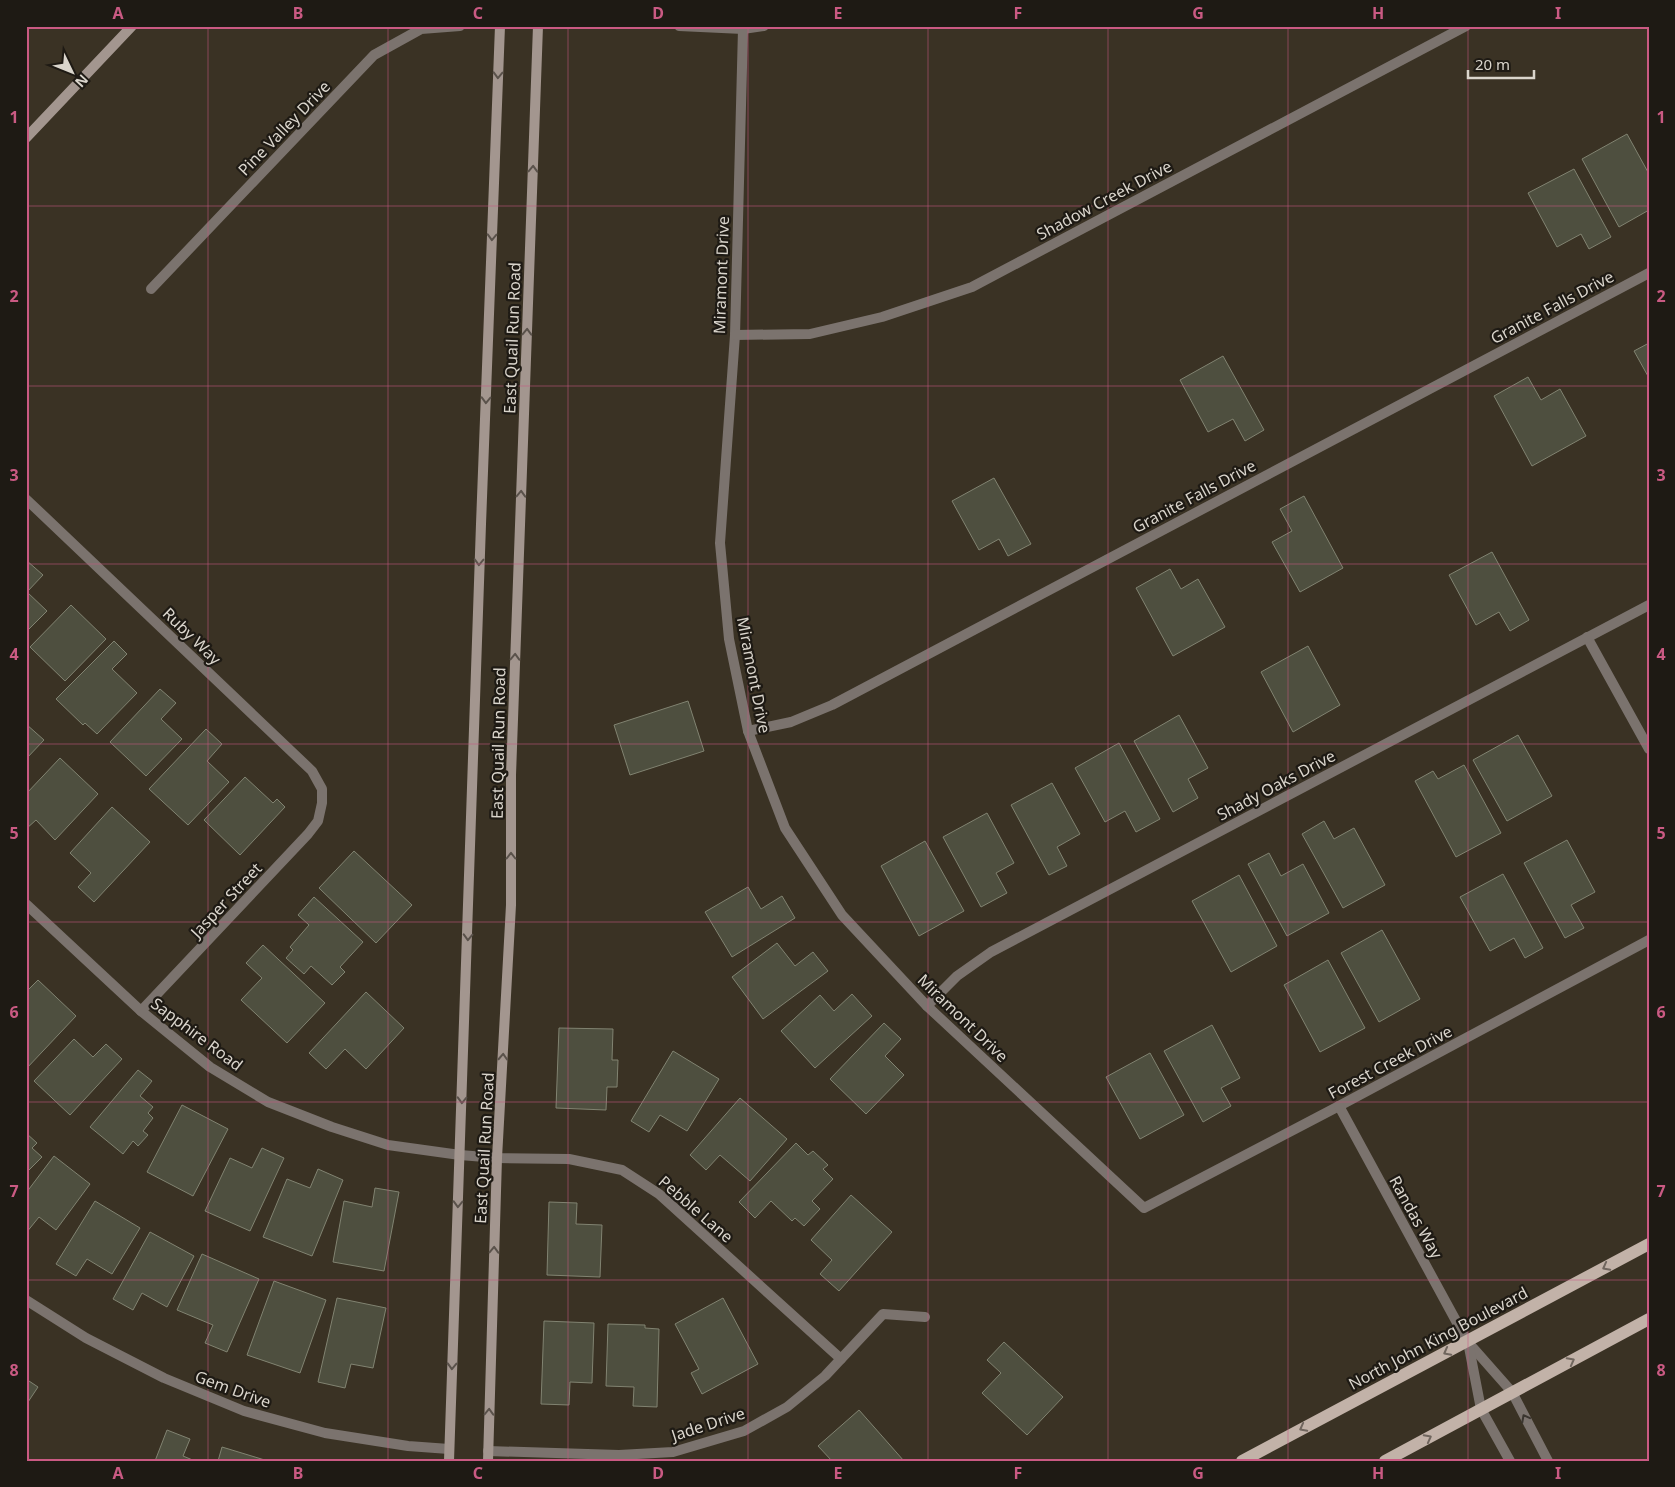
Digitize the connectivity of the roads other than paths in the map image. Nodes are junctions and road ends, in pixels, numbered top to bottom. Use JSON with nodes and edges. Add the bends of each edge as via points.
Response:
{"nodes":[{"id":1,"x":132,"y":26,"type":"edge"},
{"id":2,"x":460,"y":26,"type":"edge"},
{"id":3,"x":500,"y":26,"type":"edge"},
{"id":4,"x":538,"y":26,"type":"edge"},
{"id":5,"x":679,"y":26,"type":"edge"},
{"id":6,"x":764,"y":26,"type":"edge"},
{"id":7,"x":1466,"y":26,"type":"edge"},
{"id":8,"x":742,"y":29,"type":"junction"},
{"id":9,"x":26,"y":138,"type":"edge"},
{"id":10,"x":1649,"y":273,"type":"edge"},
{"id":11,"x":151,"y":289,"type":"dead end"},
{"id":12,"x":734,"y":335,"type":"junction"},
{"id":13,"x":26,"y":499,"type":"edge"},
{"id":14,"x":1649,"y":605,"type":"edge"},
{"id":15,"x":1587,"y":637,"type":"junction"},
{"id":16,"x":748,"y":731,"type":"junction"},
{"id":17,"x":1649,"y":749,"type":"edge"},
{"id":18,"x":322,"y":803,"type":"joint"},
{"id":19,"x":26,"y":904,"type":"edge"},
{"id":20,"x":1649,"y":940,"type":"edge"},
{"id":21,"x":927,"y":1006,"type":"junction"},
{"id":22,"x":140,"y":1011,"type":"junction"},
{"id":23,"x":1339,"y":1106,"type":"junction"},
{"id":24,"x":460,"y":1155,"type":"junction"},
{"id":25,"x":497,"y":1158,"type":"junction"},
{"id":26,"x":1144,"y":1208,"type":"joint"},
{"id":27,"x":1649,"y":1244,"type":"edge"},
{"id":28,"x":26,"y":1300,"type":"edge"},
{"id":29,"x":925,"y":1317,"type":"dead end"},
{"id":30,"x":1649,"y":1319,"type":"edge"},
{"id":31,"x":1467,"y":1342,"type":"junction"},
{"id":32,"x":841,"y":1359,"type":"junction"},
{"id":33,"x":1512,"y":1392,"type":"junction"},
{"id":34,"x":1481,"y":1409,"type":"junction"},
{"id":35,"x":450,"y":1449,"type":"junction"},
{"id":36,"x":488,"y":1456,"type":"edge"},
{"id":37,"x":449,"y":1461,"type":"edge"},
{"id":38,"x":1242,"y":1461,"type":"edge"},
{"id":39,"x":1385,"y":1461,"type":"edge"},
{"id":40,"x":1510,"y":1461,"type":"edge"},
{"id":41,"x":1548,"y":1461,"type":"edge"}],
"edges":[{"from":1,"to":9,"type":"street"},
{"from":2,"to":11,"type":"street","name":"Pine Valley Drive","via":[[422,29],[374,55]]},
{"from":3,"to":24,"type":"street","name":"East Quail Run Road","one_way":true},
{"from":25,"to":4,"type":"street","name":"East Quail Run Road","one_way":true,"via":[[511,905],[511,775]]},
{"from":5,"to":8,"type":"street"},
{"from":6,"to":8,"type":"street"},
{"from":7,"to":12,"type":"street","name":"Shadow Creek Drive","via":[[972,286],[882,317],[810,334]]},
{"from":8,"to":12,"type":"street","name":"Miramont Drive"},
{"from":10,"to":16,"type":"street","name":"Granite Falls Drive","via":[[832,705],[791,722]]},
{"from":12,"to":16,"type":"street","name":"Miramont Drive","via":[[720,543],[729,638]]},
{"from":13,"to":18,"type":"street","name":"Ruby Way","via":[[312,771],[322,788]]},
{"from":14,"to":15,"type":"street","name":"Shady Oaks Drive"},
{"from":15,"to":17,"type":"street"},
{"from":15,"to":21,"type":"street","name":"Shady Oaks Drive","via":[[992,952],[957,976]]},
{"from":16,"to":21,"type":"street","name":"Miramont Drive","via":[[785,828],[842,915]]},
{"from":18,"to":22,"type":"street","name":"Jasper Street","via":[[318,820],[308,834]]},
{"from":19,"to":22,"type":"street","name":"Sapphire Road"},
{"from":20,"to":23,"type":"street","name":"Forest Creek Drive"},
{"from":21,"to":26,"type":"street","name":"Miramont Drive"},
{"from":22,"to":24,"type":"street","name":"Sapphire Road","via":[[210,1068],[268,1102],[388,1145]]},
{"from":23,"to":26,"type":"street","name":"Forest Creek Drive"},
{"from":23,"to":31,"type":"street","name":"Randas Way"},
{"from":24,"to":25,"type":"street","name":"Sapphire Road"},
{"from":24,"to":35,"type":"street","name":"East Quail Run Road","one_way":true},
{"from":25,"to":32,"type":"street","name":"Pebble Lane","via":[[569,1159],[622,1170],[660,1194]]},
{"from":36,"to":25,"type":"street","name":"East Quail Run Road","one_way":true},
{"from":27,"to":31,"type":"main road","name":"North John King Boulevard","one_way":true},
{"from":28,"to":35,"type":"street","name":"Gem Drive","via":[[120,1356],[244,1411],[325,1433]]},
{"from":29,"to":32,"type":"street","name":"Jade Drive","via":[[883,1314]]},
{"from":33,"to":30,"type":"main road","one_way":true},
{"from":31,"to":33,"type":"street","name":"Randas Way"},
{"from":31,"to":34,"type":"street","name":"Randas Way"},
{"from":31,"to":38,"type":"main road","name":"North John King Boulevard","one_way":true},
{"from":32,"to":36,"type":"street","name":"Jade Drive","via":[[787,1407],[744,1431],[672,1452],[619,1456]]},
{"from":33,"to":34,"type":"main road"},
{"from":41,"to":33,"type":"street","name":"Randas Way","one_way":true},
{"from":39,"to":34,"type":"main road","one_way":true},
{"from":34,"to":40,"type":"street","name":"Randas Way"},
{"from":35,"to":37,"type":"street","name":"East Quail Run Road"}]}
